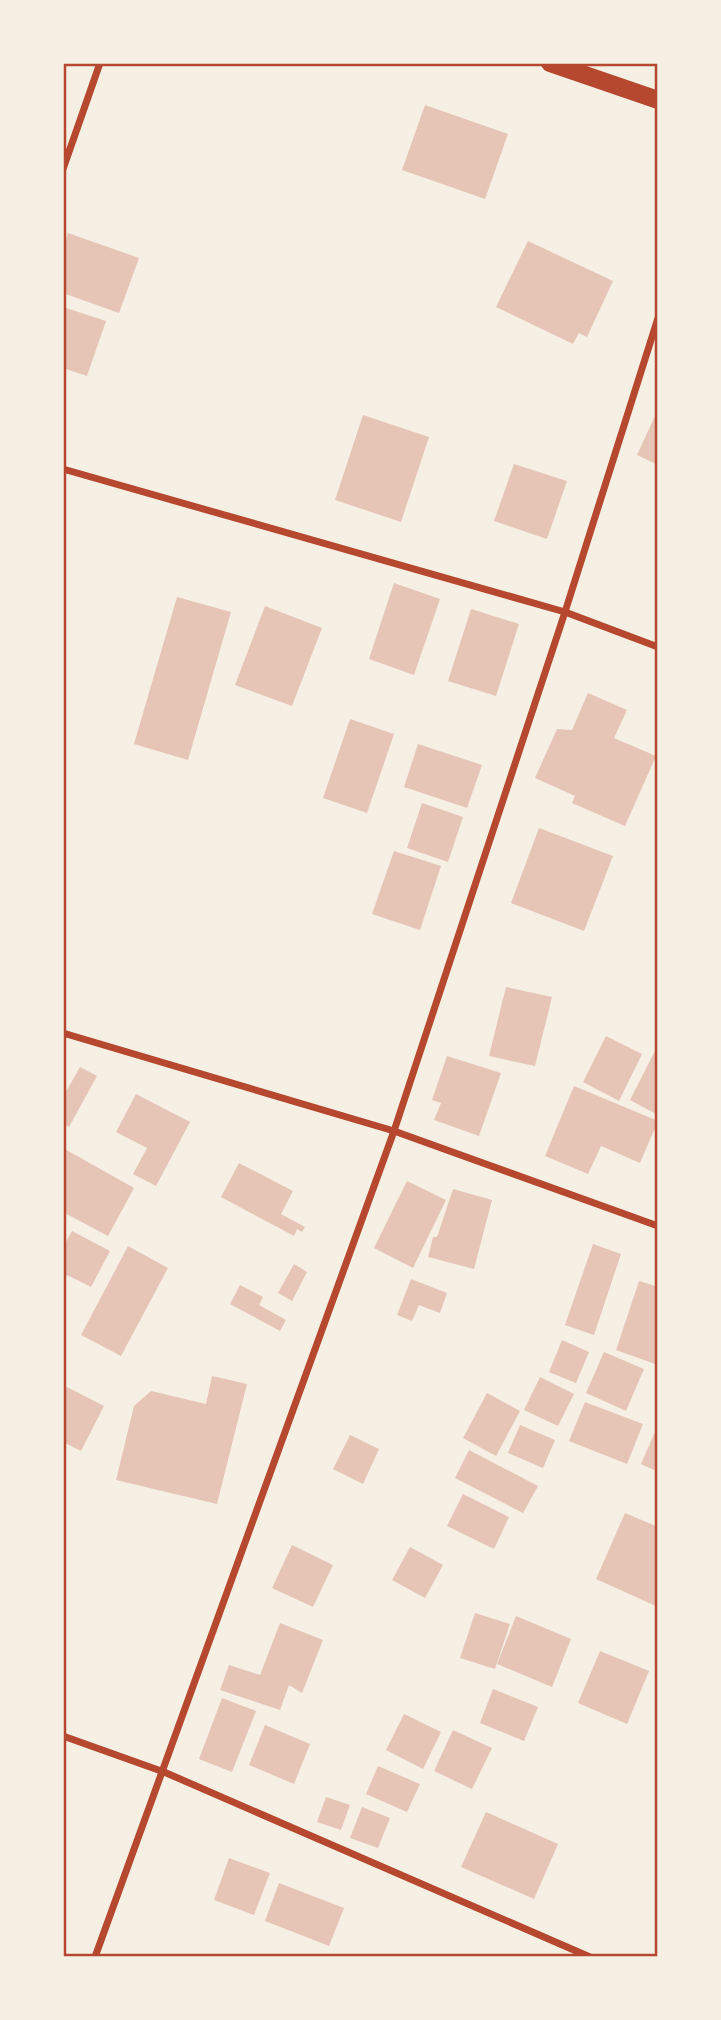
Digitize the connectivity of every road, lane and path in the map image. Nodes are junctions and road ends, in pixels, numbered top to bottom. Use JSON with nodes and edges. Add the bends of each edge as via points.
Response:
{"nodes":[{"id":1,"x":100,"y":63,"type":"edge"},
{"id":2,"x":550,"y":63,"type":"edge"},
{"id":3,"x":658,"y":100,"type":"edge"},
{"id":4,"x":63,"y":169,"type":"edge"},
{"id":5,"x":658,"y":318,"type":"edge"},
{"id":6,"x":63,"y":469,"type":"edge"},
{"id":7,"x":565,"y":612,"type":"junction"},
{"id":8,"x":658,"y":647,"type":"edge"},
{"id":9,"x":63,"y":1033,"type":"edge"},
{"id":10,"x":394,"y":1130,"type":"junction"},
{"id":11,"x":658,"y":1226,"type":"edge"},
{"id":12,"x":63,"y":1736,"type":"edge"},
{"id":13,"x":164,"y":1772,"type":"junction"},
{"id":14,"x":95,"y":1957,"type":"edge"},
{"id":15,"x":590,"y":1957,"type":"edge"}],
"edges":[{"from":1,"to":4,"type":"street"},
{"from":2,"to":3,"type":"main road"},
{"from":5,"to":7,"type":"street"},
{"from":6,"to":7,"type":"street"},
{"from":7,"to":8,"type":"street"},
{"from":7,"to":10,"type":"street"},
{"from":9,"to":10,"type":"street"},
{"from":10,"to":11,"type":"street"},
{"from":10,"to":13,"type":"street"},
{"from":12,"to":13,"type":"street"},
{"from":13,"to":14,"type":"street"},
{"from":13,"to":15,"type":"street"}]}
